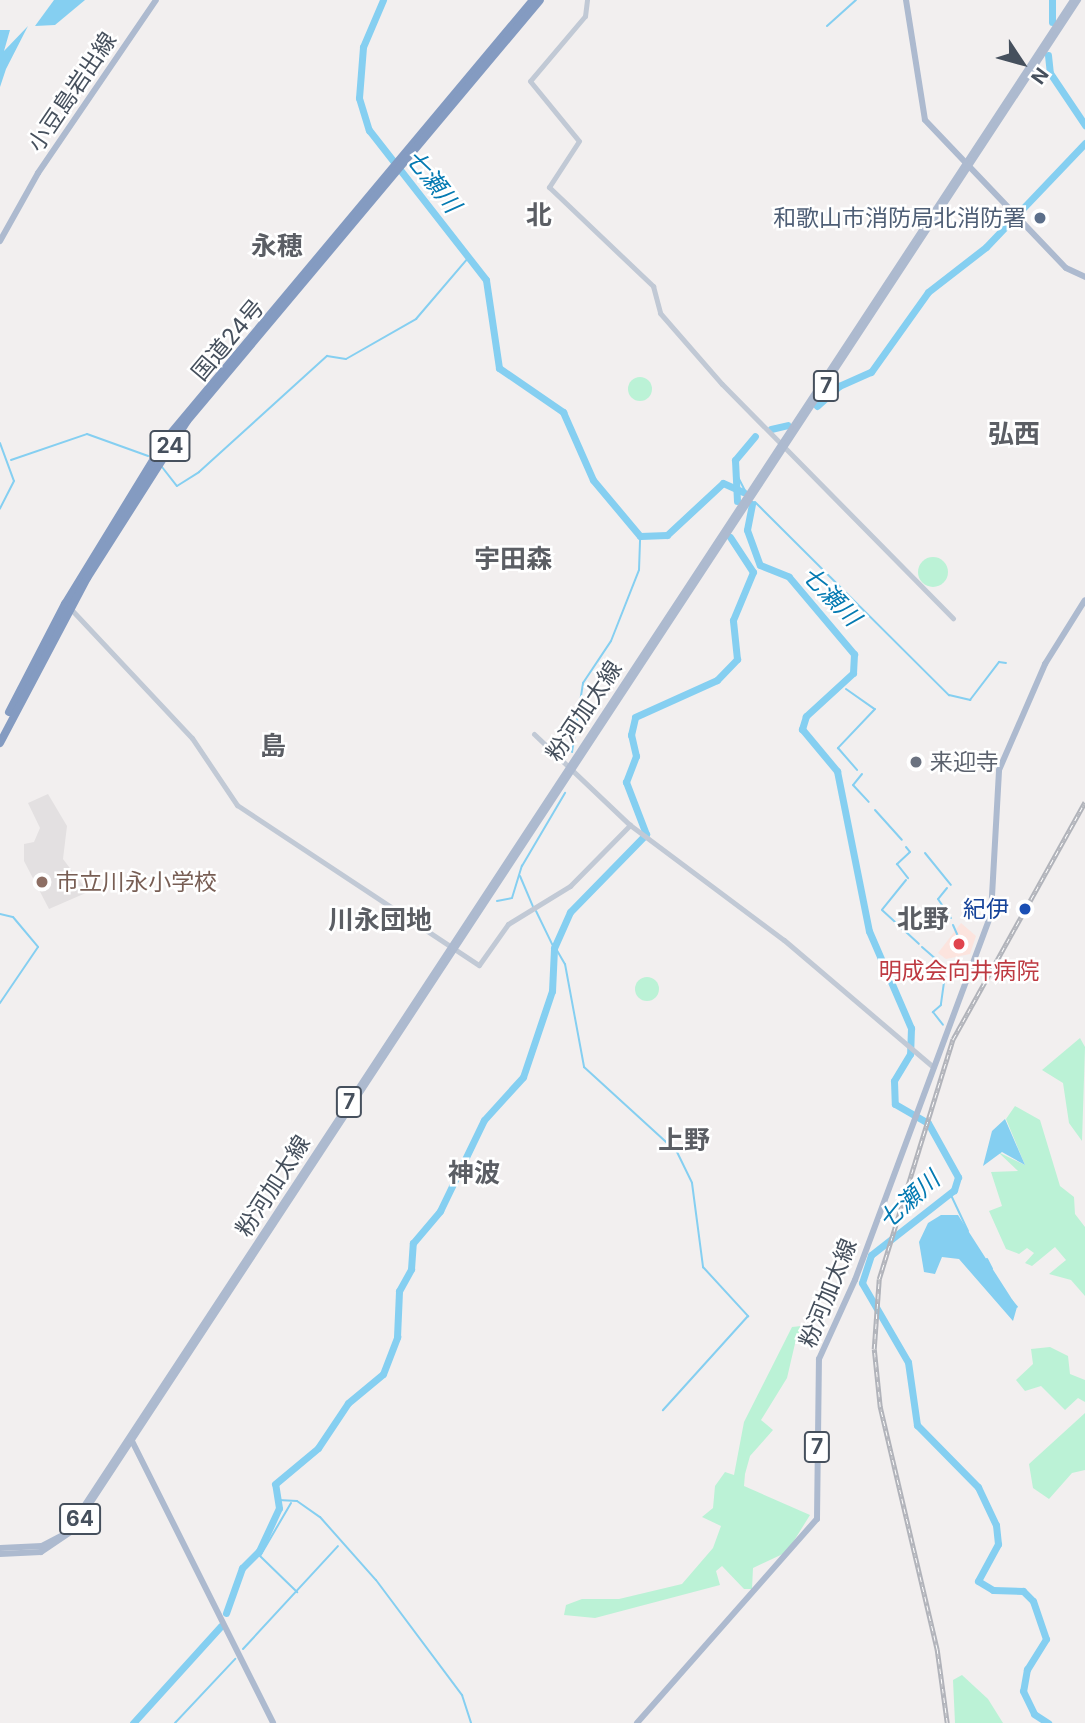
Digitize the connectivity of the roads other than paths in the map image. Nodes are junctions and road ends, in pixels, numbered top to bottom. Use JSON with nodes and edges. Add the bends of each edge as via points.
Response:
{"nodes":[{"id":1,"x":156,"y":0,"type":"edge"},
{"id":2,"x":533,"y":0,"type":"edge"},
{"id":3,"x":540,"y":0,"type":"edge"},
{"id":4,"x":587,"y":0,"type":"edge"},
{"id":5,"x":906,"y":0,"type":"edge"},
{"id":6,"x":1073,"y":0,"type":"edge"},
{"id":7,"x":1078,"y":0,"type":"edge"},
{"id":8,"x":402,"y":160,"type":"junction"},
{"id":9,"x":966,"y":166,"type":"junction"},
{"id":10,"x":0,"y":241,"type":"edge"},
{"id":11,"x":1085,"y":277,"type":"edge"},
{"id":12,"x":783,"y":445,"type":"junction"},
{"id":13,"x":1085,"y":600,"type":"edge"},
{"id":14,"x":68,"y":606,"type":"junction"},
{"id":15,"x":953,"y":618,"type":"dead end"},
{"id":16,"x":0,"y":730,"type":"edge"},
{"id":17,"x":534,"y":734,"type":"dead end"},
{"id":18,"x":0,"y":743,"type":"edge"},
{"id":19,"x":570,"y":768,"type":"junction"},
{"id":20,"x":629,"y":825,"type":"junction"},
{"id":21,"x":453,"y":947,"type":"junction"},
{"id":22,"x":932,"y":1066,"type":"junction"},
{"id":23,"x":130,"y":1440,"type":"junction"},
{"id":24,"x":0,"y":1548,"type":"edge"},
{"id":25,"x":0,"y":1554,"type":"edge"},
{"id":26,"x":273,"y":1723,"type":"edge"},
{"id":27,"x":637,"y":1723,"type":"edge"}],
"edges":[{"from":1,"to":10,"type":"main road","name":"小豆島岩出線","via":[[38,173]]},
{"from":2,"to":8,"type":"highway","name":"国道24号","number":"24"},
{"from":3,"to":8,"type":"highway","name":"国道24号","number":"24"},
{"from":4,"to":12,"type":"street","via":[[584,16],[530,81],[579,141],[549,187],[653,286],[660,313]]},
{"from":5,"to":9,"type":"main road","via":[[925,120]]},
{"from":6,"to":9,"type":"main road","name":"粉河加太線","number":"7"},
{"from":7,"to":9,"type":"main road","name":"粉河加太線","number":"7"},
{"from":8,"to":14,"type":"highway","name":"国道24号","number":"24","via":[[166,439]]},
{"from":9,"to":11,"type":"main road","via":[[1066,268]]},
{"from":9,"to":12,"type":"main road","name":"粉河加太線","number":"7"},
{"from":12,"to":15,"type":"street"},
{"from":12,"to":19,"type":"main road","name":"粉河加太線","number":"7"},
{"from":13,"to":22,"type":"main road","name":"粉河加太線","number":"7","via":[[1045,664],[999,770],[992,849],[996,896]]},
{"from":14,"to":16,"type":"highway","name":"国道24号","number":"24"},
{"from":14,"to":18,"type":"highway","name":"国道24号","number":"24"},
{"from":14,"to":21,"type":"street","via":[[192,738],[237,805]]},
{"from":17,"to":19,"type":"street"},
{"from":19,"to":20,"type":"street"},
{"from":19,"to":21,"type":"main road","name":"粉河加太線","number":"7"},
{"from":20,"to":21,"type":"street","via":[[570,886],[503,929],[479,965]]},
{"from":20,"to":22,"type":"street","via":[[783,940]]},
{"from":21,"to":23,"type":"main road","name":"粉河加太線","number":"7"},
{"from":22,"to":27,"type":"main road","name":"粉河加太線","number":"7","via":[[815,1378],[817,1519]]},
{"from":23,"to":24,"type":"main road","number":"64","via":[[60,1538],[42,1546]]},
{"from":23,"to":25,"type":"main road","number":"64","via":[[60,1543],[41,1552]]},
{"from":23,"to":26,"type":"main road"}]}
